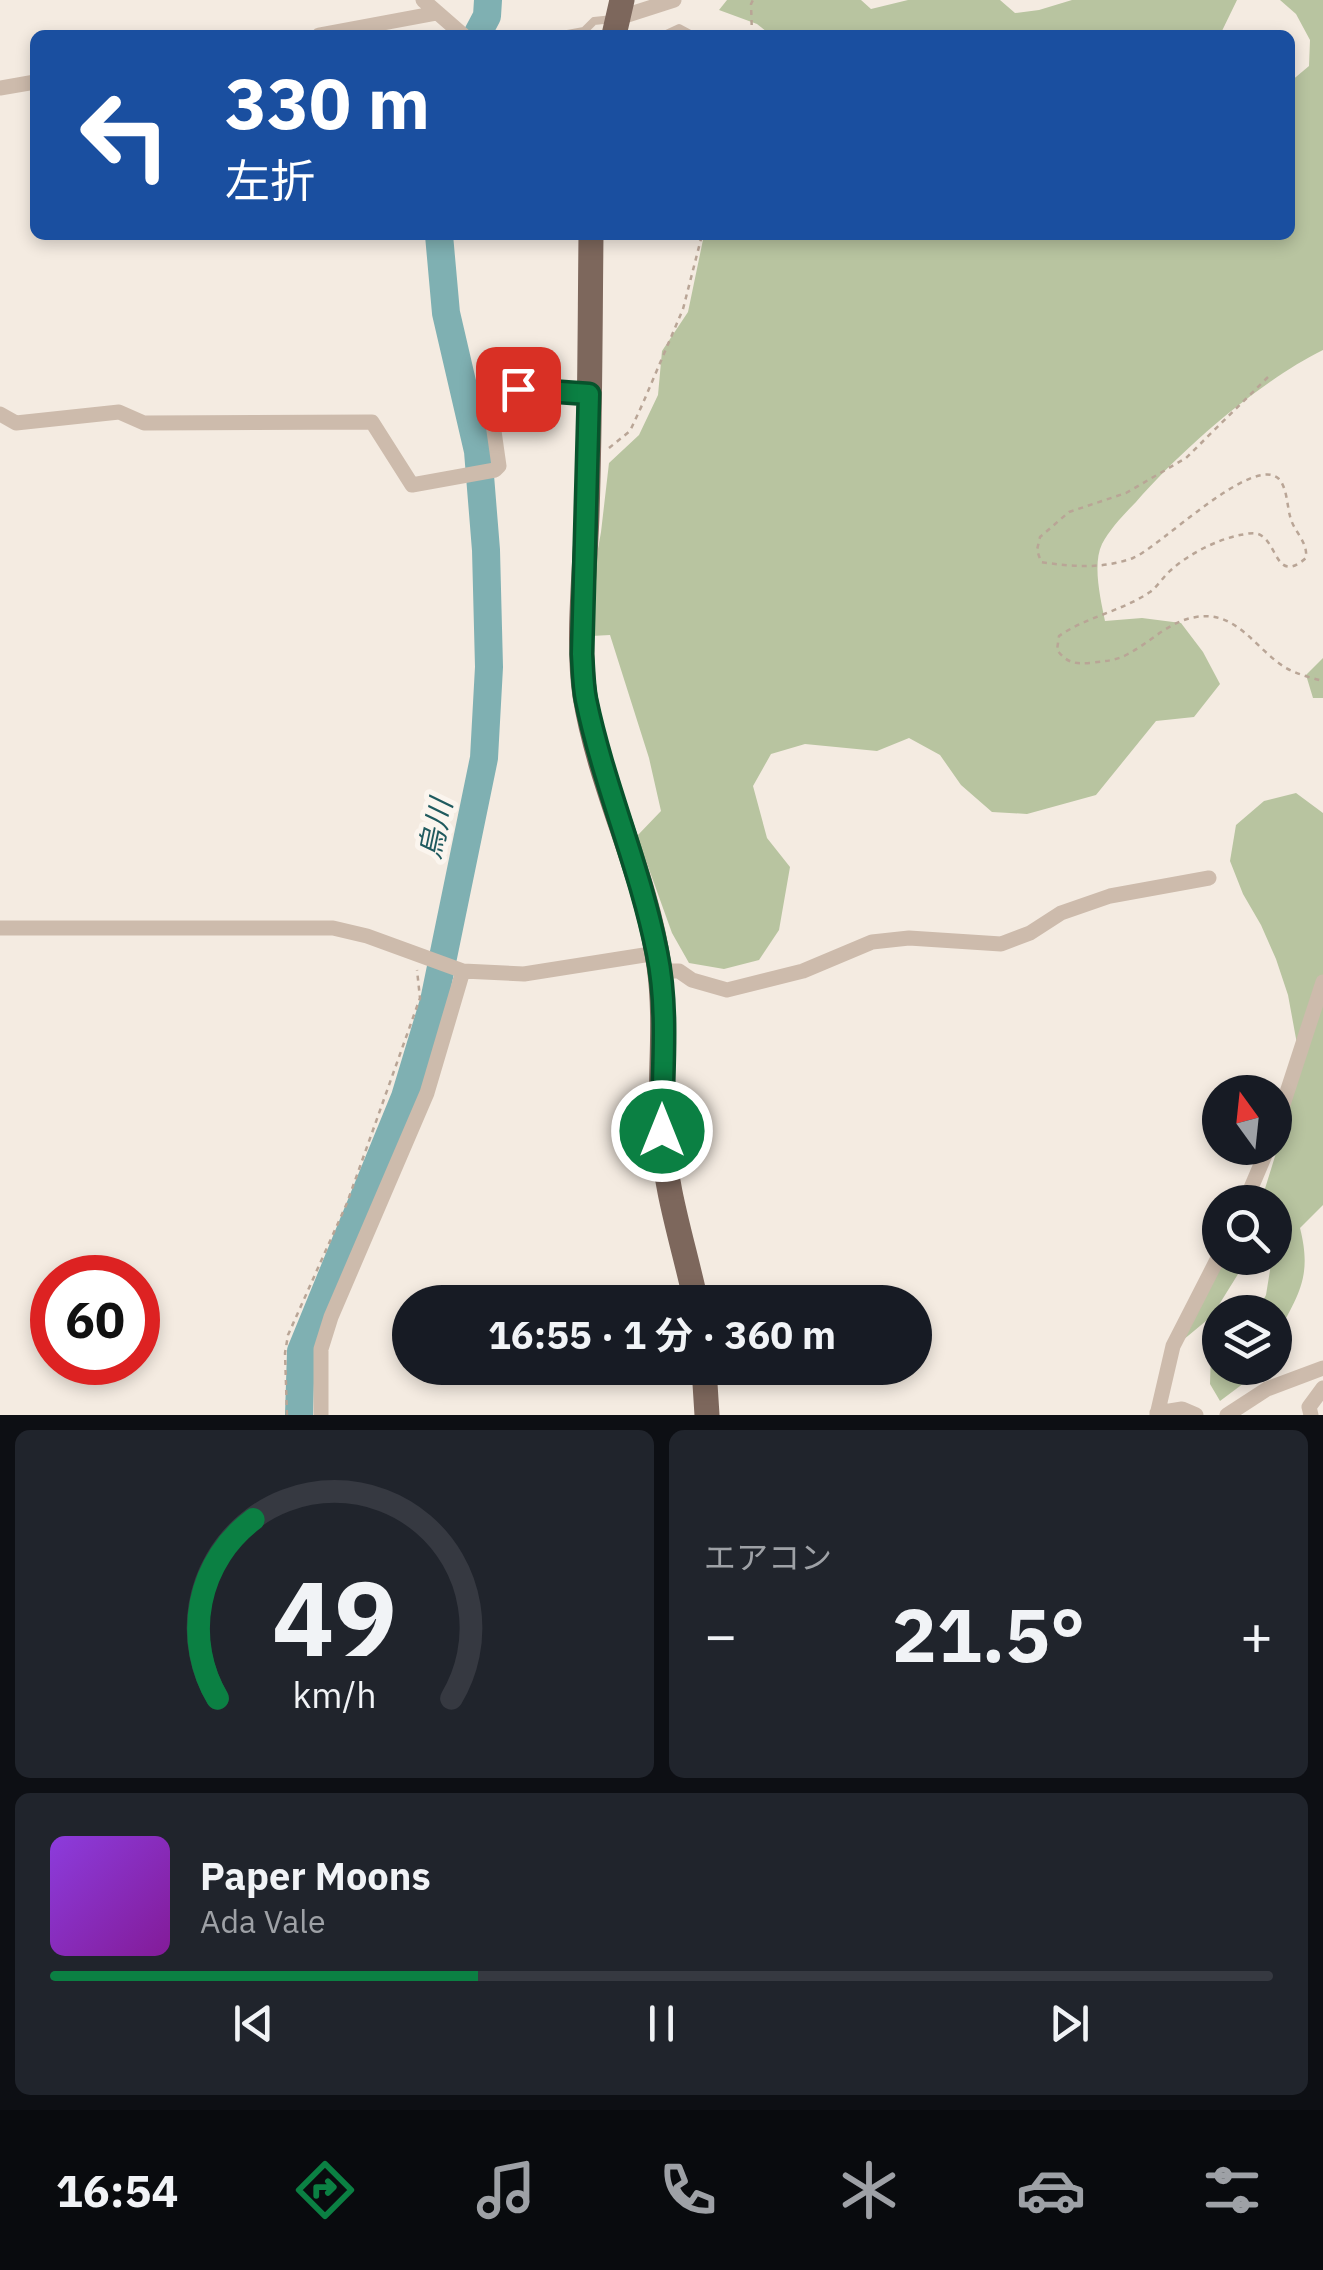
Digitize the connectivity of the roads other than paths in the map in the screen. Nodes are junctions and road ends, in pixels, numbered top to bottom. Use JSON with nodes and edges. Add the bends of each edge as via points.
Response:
{"nodes":[{"id":1,"x":423,"y":0,"type":"edge"},
{"id":2,"x":674,"y":0,"type":"edge"},
{"id":3,"x":437,"y":13,"type":"junction"},
{"id":4,"x":618,"y":18,"type":"edge"},
{"id":5,"x":346,"y":30,"type":"edge"},
{"id":6,"x":459,"y":30,"type":"edge"},
{"id":7,"x":585,"y":30,"type":"edge"},
{"id":8,"x":30,"y":83,"type":"edge"},
{"id":9,"x":0,"y":88,"type":"edge"},
{"id":10,"x":591,"y":240,"type":"edge"},
{"id":11,"x":589,"y":394,"type":"junction"},
{"id":12,"x":0,"y":414,"type":"edge"},
{"id":13,"x":1209,"y":878,"type":"dead end"},
{"id":14,"x":0,"y":928,"type":"edge"},
{"id":15,"x":659,"y":962,"type":"junction"},
{"id":16,"x":460,"y":970,"type":"junction"},
{"id":17,"x":1323,"y":982,"type":"edge"},
{"id":18,"x":1292,"y":1076,"type":"edge"},
{"id":19,"x":1209,"y":1275,"type":"edge"},
{"id":20,"x":692,"y":1285,"type":"edge"},
{"id":21,"x":1323,"y":1368,"type":"edge"},
{"id":22,"x":705,"y":1385,"type":"edge"},
{"id":23,"x":1323,"y":1388,"type":"edge"},
{"id":24,"x":1157,"y":1414,"type":"edge"},
{"id":25,"x":321,"y":1415,"type":"edge"},
{"id":26,"x":706,"y":1415,"type":"edge"},
{"id":27,"x":1196,"y":1415,"type":"edge"},
{"id":28,"x":1226,"y":1415,"type":"edge"},
{"id":29,"x":1310,"y":1415,"type":"edge"}],
"edges":[{"from":1,"to":3,"type":"street"},
{"from":2,"to":4,"type":"street"},
{"from":3,"to":5,"type":"street"},
{"from":3,"to":6,"type":"street"},
{"from":4,"to":7,"type":"lane","via":[[594,21]]},
{"from":8,"to":9,"type":"street"},
{"from":10,"to":11,"type":"main road"},
{"from":11,"to":12,"type":"street","via":[[518,389],[489,396],[499,466],[412,485],[372,422],[144,423],[119,412],[16,423]]},
{"from":11,"to":15,"type":"main road","via":[[585,696]]},
{"from":13,"to":15,"type":"street","via":[[1110,896],[1001,944],[872,942],[803,970],[726,990]]},
{"from":14,"to":16,"type":"street","via":[[332,928]]},
{"from":15,"to":16,"type":"street","via":[[524,974]]},
{"from":15,"to":20,"type":"main road","via":[[662,1131]]},
{"from":16,"to":25,"type":"street","via":[[427,1094],[331,1317],[321,1350]]},
{"from":17,"to":18,"type":"street"},
{"from":19,"to":24,"type":"street","via":[[1172,1346]]},
{"from":21,"to":28,"type":"street","via":[[1267,1389]]},
{"from":22,"to":26,"type":"main road"},
{"from":23,"to":29,"type":"street"},
{"from":24,"to":27,"type":"street","via":[[1182,1409]]}]}
